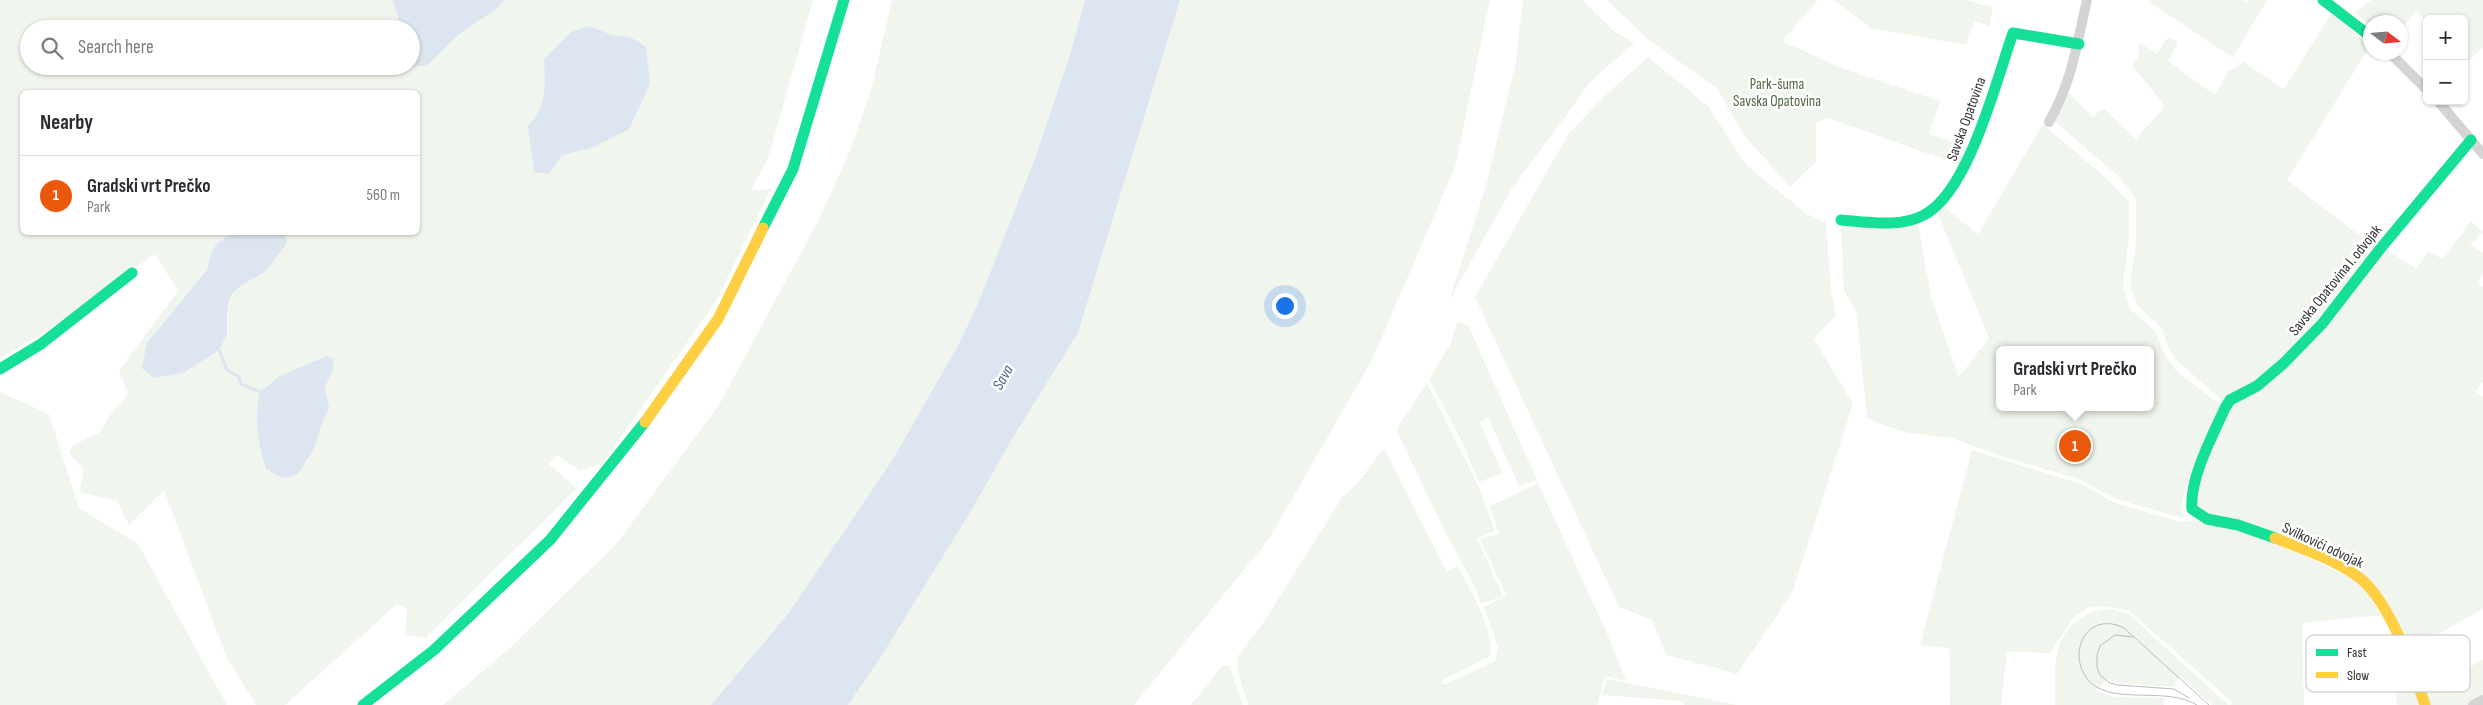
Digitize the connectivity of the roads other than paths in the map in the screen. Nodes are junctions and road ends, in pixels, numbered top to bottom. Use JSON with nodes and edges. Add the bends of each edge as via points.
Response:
{"nodes":[{"id":1,"x":844,"y":0,"type":"edge"},
{"id":2,"x":2087,"y":0,"type":"edge"},
{"id":3,"x":2323,"y":0,"type":"edge"},
{"id":4,"x":2363,"y":31,"type":"edge"},
{"id":5,"x":2079,"y":44,"type":"junction"},
{"id":6,"x":2397,"y":60,"type":"edge"},
{"id":7,"x":2423,"y":86,"type":"edge"},
{"id":8,"x":2441,"y":105,"type":"edge"},
{"id":9,"x":2049,"y":122,"type":"dead end"},
{"id":10,"x":2471,"y":140,"type":"junction"},
{"id":11,"x":2483,"y":154,"type":"edge"},
{"id":12,"x":1841,"y":220,"type":"dead end"},
{"id":13,"x":132,"y":273,"type":"dead end"},
{"id":14,"x":0,"y":369,"type":"edge"},
{"id":15,"x":2196,"y":513,"type":"joint"},
{"id":16,"x":2395,"y":635,"type":"edge"},
{"id":17,"x":2420,"y":692,"type":"edge"},
{"id":18,"x":2483,"y":700,"type":"edge"},
{"id":19,"x":363,"y":705,"type":"edge"},
{"id":20,"x":2425,"y":705,"type":"edge"},
{"id":21,"x":2473,"y":705,"type":"edge"}],
"edges":[{"from":1,"to":19,"type":"street","via":[[793,169],[718,319],[630,443],[550,540],[434,650]]},
{"from":2,"to":5,"type":"street"},
{"from":3,"to":4,"type":"street"},
{"from":5,"to":9,"type":"street","via":[[2073,69]]},
{"from":5,"to":12,"type":"street","name":"Savska Opatovina","via":[[2012,34],[1968,160],[1952,189],[1925,215],[1876,223]]},
{"from":6,"to":7,"type":"street"},
{"from":8,"to":10,"type":"street"},
{"from":10,"to":11,"type":"street"},
{"from":10,"to":15,"type":"street","name":"Savska Opatovina I. odvojak","via":[[2322,324],[2257,386],[2230,400],[2192,492],[2191,506]]},
{"from":13,"to":14,"type":"street","via":[[42,344]]},
{"from":15,"to":16,"type":"street","name":"Svilkovići odvojak","via":[[2240,525],[2353,573],[2364,581]]},
{"from":17,"to":20,"type":"street","name":"Svilkovići odvojak"},
{"from":18,"to":21,"type":"street"}]}
